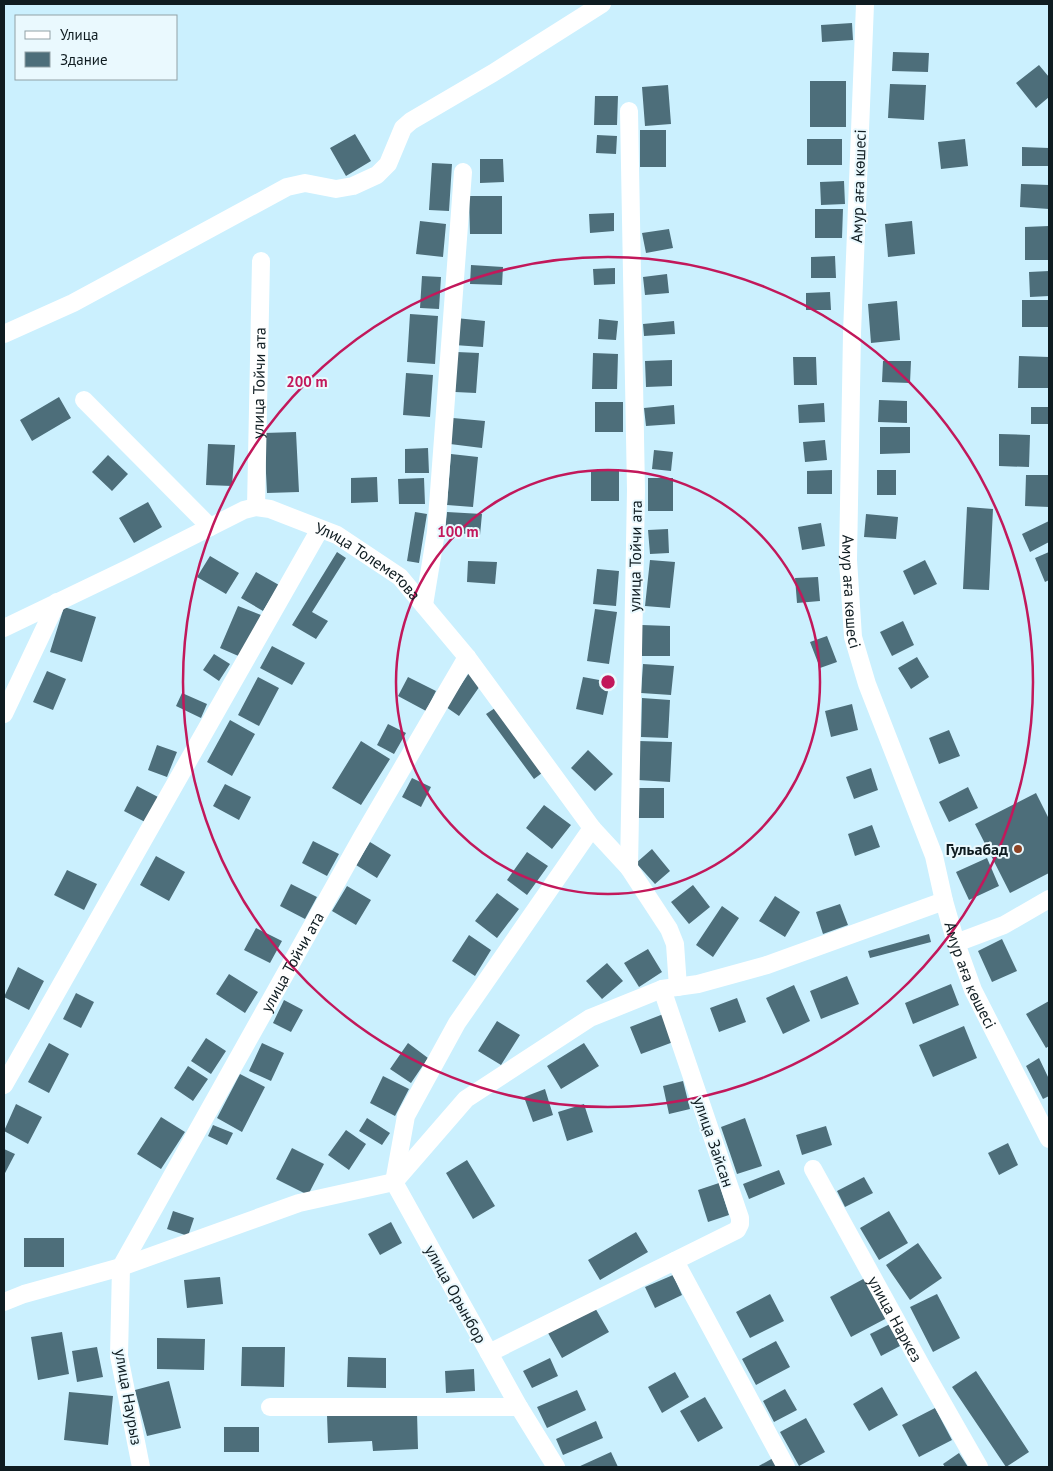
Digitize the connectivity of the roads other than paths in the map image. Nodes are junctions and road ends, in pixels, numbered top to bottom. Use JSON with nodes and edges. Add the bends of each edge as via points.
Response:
{"nodes":[{"id":1,"x":602,"y":4,"type":"edge"},
{"id":2,"x":865,"y":4,"type":"edge"},
{"id":3,"x":629,"y":111,"type":"dead end"},
{"id":4,"x":463,"y":172,"type":"dead end"},
{"id":5,"x":261,"y":260,"type":"dead end"},
{"id":6,"x":4,"y":334,"type":"edge"},
{"id":7,"x":84,"y":400,"type":"dead end"},
{"id":8,"x":256,"y":507,"type":"junction"},
{"id":9,"x":210,"y":527,"type":"junction"},
{"id":10,"x":320,"y":529,"type":"junction"},
{"id":11,"x":57,"y":602,"type":"junction"},
{"id":12,"x":424,"y":605,"type":"junction"},
{"id":13,"x":4,"y":628,"type":"edge"},
{"id":14,"x":467,"y":657,"type":"junction"},
{"id":15,"x":4,"y":714,"type":"edge"},
{"id":16,"x":592,"y":828,"type":"junction"},
{"id":17,"x":629,"y":868,"type":"junction"},
{"id":18,"x":1049,"y":899,"type":"edge"},
{"id":19,"x":944,"y":901,"type":"junction"},
{"id":20,"x":956,"y":943,"type":"junction"},
{"id":21,"x":670,"y":988,"type":"junction"},
{"id":22,"x":4,"y":1085,"type":"edge"},
{"id":23,"x":1049,"y":1139,"type":"edge"},
{"id":24,"x":813,"y":1169,"type":"dead end"},
{"id":25,"x":394,"y":1182,"type":"junction"},
{"id":26,"x":675,"y":1261,"type":"junction"},
{"id":27,"x":120,"y":1267,"type":"junction"},
{"id":28,"x":4,"y":1302,"type":"edge"},
{"id":29,"x":489,"y":1353,"type":"junction"},
{"id":30,"x":270,"y":1407,"type":"dead end"},
{"id":31,"x":519,"y":1407,"type":"junction"},
{"id":32,"x":141,"y":1467,"type":"edge"},
{"id":33,"x":556,"y":1467,"type":"edge"},
{"id":34,"x":786,"y":1467,"type":"edge"},
{"id":35,"x":979,"y":1467,"type":"edge"}],
"edges":[{"from":1,"to":6,"type":"street","via":[[411,121],[403,128],[388,164],[377,175],[353,186],[336,189],[305,183],[287,187],[73,303]]},
{"from":2,"to":19,"type":"street","name":"Амур аға көшесі","via":[[852,333],[848,560],[853,638],[867,684],[934,856]]},
{"from":3,"to":17,"type":"street","name":"улица Тойчи ата","via":[[636,490]]},
{"from":4,"to":12,"type":"street","via":[[436,532]]},
{"from":5,"to":8,"type":"street","name":"улица Тойчи ата"},
{"from":7,"to":9,"type":"street"},
{"from":8,"to":9,"type":"street"},
{"from":8,"to":10,"type":"street","name":"Улица Толеметова","via":[[270,509]]},
{"from":9,"to":11,"type":"street"},
{"from":10,"to":12,"type":"street","name":"Улица Толеметова","via":[[337,535],[400,577]]},
{"from":10,"to":22,"type":"street"},
{"from":11,"to":13,"type":"street"},
{"from":11,"to":15,"type":"street"},
{"from":12,"to":14,"type":"street","name":"Улица Толеметова"},
{"from":14,"to":16,"type":"street","name":"Улица Толеметова"},
{"from":14,"to":27,"type":"street","name":"улица Тойчи ата"},
{"from":16,"to":17,"type":"street","name":"Улица Толеметова"},
{"from":16,"to":25,"type":"street","via":[[457,1023],[406,1116]]},
{"from":17,"to":21,"type":"street","via":[[669,929],[675,944]]},
{"from":18,"to":20,"type":"street","via":[[1004,925]]},
{"from":19,"to":20,"type":"street","name":"Амур аға көшесі"},
{"from":19,"to":21,"type":"street","via":[[767,965],[698,984]]},
{"from":20,"to":23,"type":"street","name":"Амур аға көшесі","via":[[973,990]]},
{"from":21,"to":25,"type":"street","via":[[590,1018],[466,1099]]},
{"from":21,"to":26,"type":"street","name":"улица Зайсан","via":[[740,1218],[737,1230]]},
{"from":24,"to":35,"type":"street","name":"улица Наркез"},
{"from":25,"to":27,"type":"street","via":[[299,1203]]},
{"from":25,"to":29,"type":"street","name":"улица Орынбор"},
{"from":26,"to":29,"type":"street","name":"улица Зайсан"},
{"from":26,"to":34,"type":"street"},
{"from":27,"to":28,"type":"street"},
{"from":27,"to":32,"type":"street","name":"улица Наурыз","via":[[119,1356]]},
{"from":29,"to":31,"type":"street","name":"улица Орынбор"},
{"from":30,"to":31,"type":"street"},
{"from":31,"to":33,"type":"street","name":"улица Орынбор"}]}
